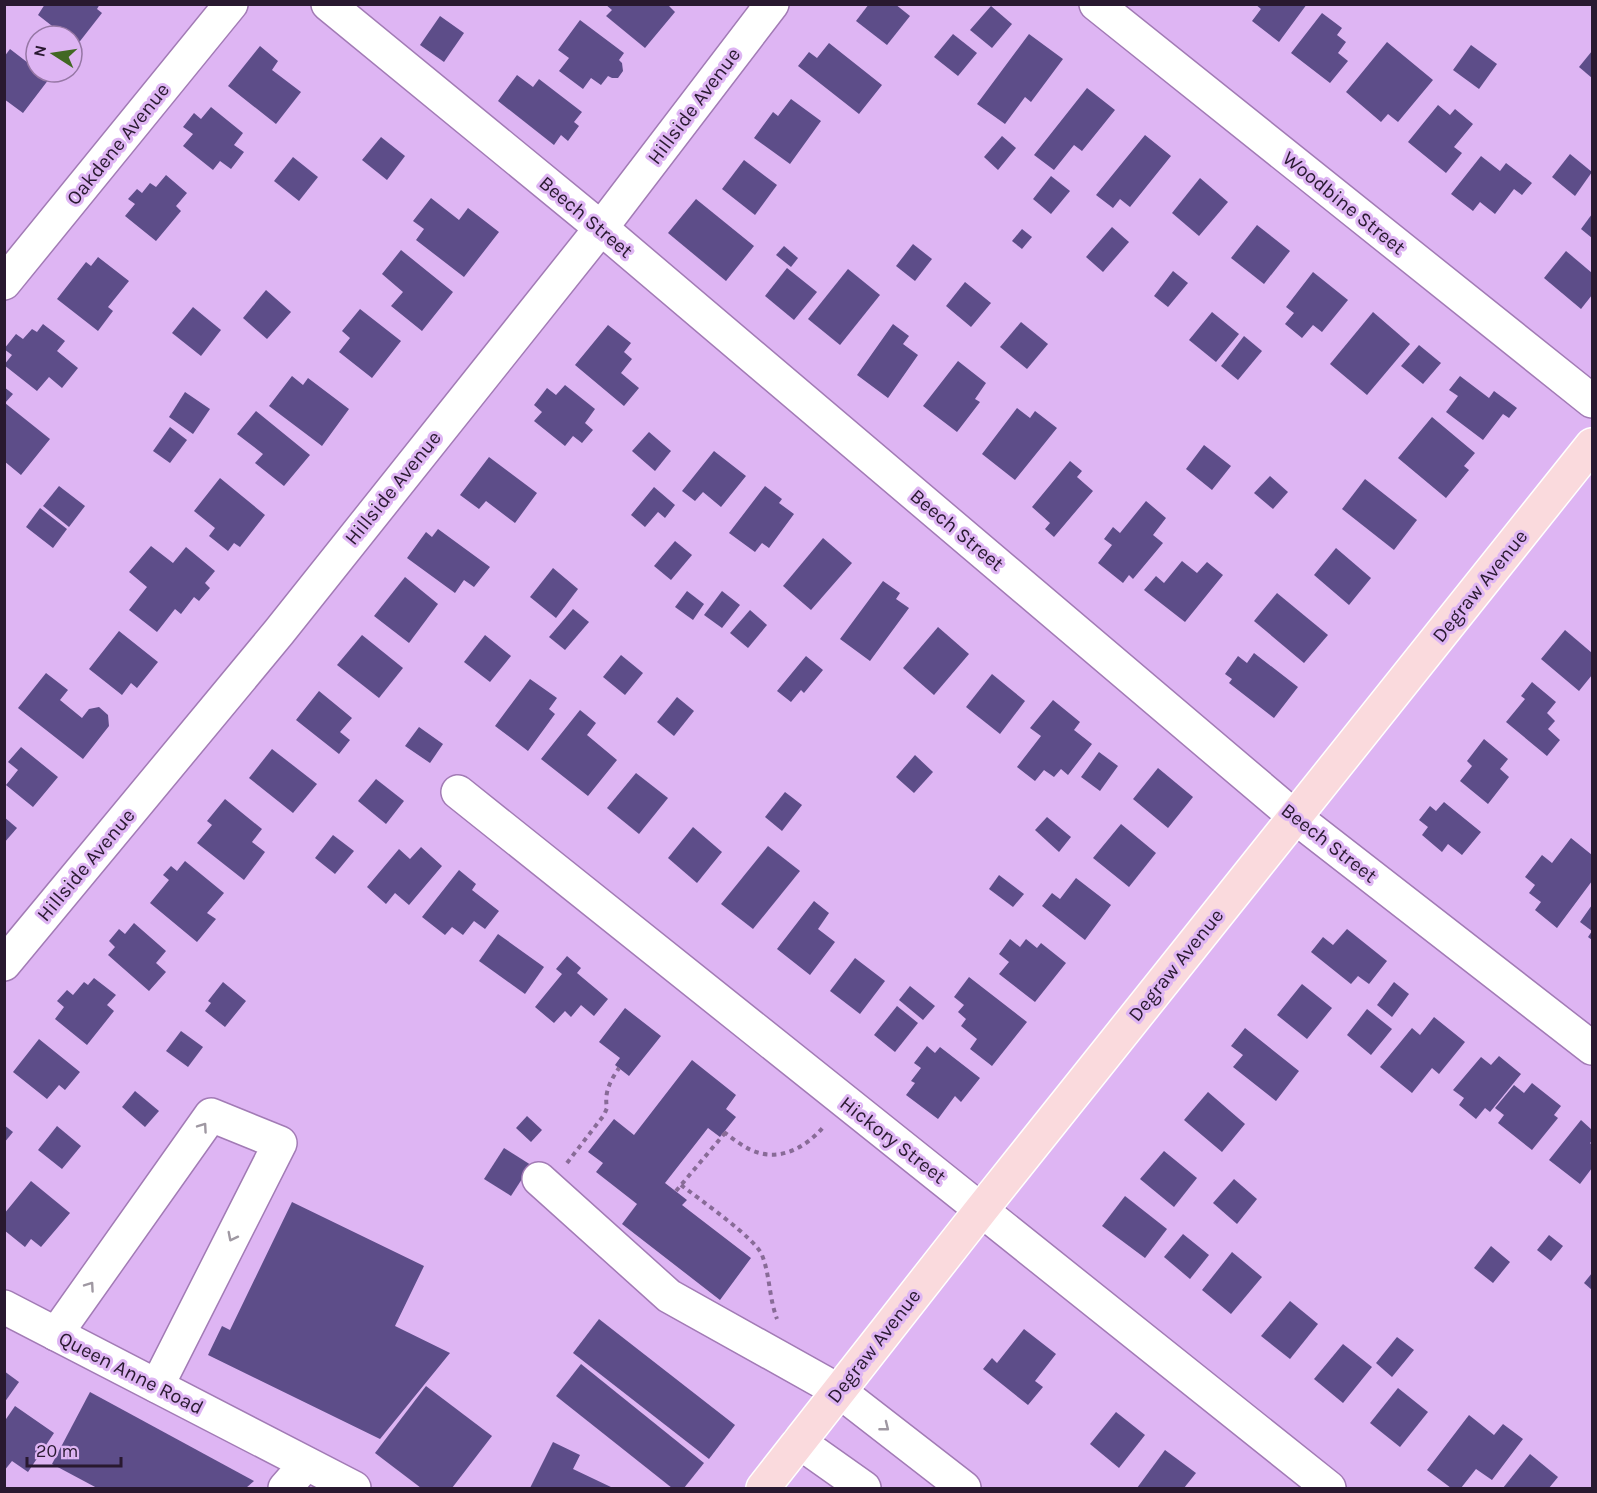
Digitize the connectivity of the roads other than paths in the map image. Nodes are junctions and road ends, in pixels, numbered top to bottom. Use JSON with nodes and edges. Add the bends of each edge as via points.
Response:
{"nodes":[{"id":1,"x":231,"y":4,"type":"edge"},
{"id":2,"x":328,"y":4,"type":"edge"},
{"id":3,"x":772,"y":4,"type":"edge"},
{"id":4,"x":1096,"y":4,"type":"edge"},
{"id":5,"x":601,"y":228,"type":"junction"},
{"id":6,"x":4,"y":283,"type":"edge"},
{"id":7,"x":1593,"y":400,"type":"edge"},
{"id":8,"x":1593,"y":445,"type":"edge"},
{"id":9,"x":458,"y":792,"type":"dead end"},
{"id":10,"x":1295,"y":817,"type":"junction"},
{"id":11,"x":4,"y":964,"type":"edge"},
{"id":12,"x":1593,"y":1048,"type":"edge"},
{"id":13,"x":543,"y":1183,"type":"road end"},
{"id":14,"x":981,"y":1210,"type":"junction"},
{"id":15,"x":4,"y":1307,"type":"edge"},
{"id":16,"x":56,"y":1334,"type":"junction"},
{"id":17,"x":157,"y":1386,"type":"junction"},
{"id":18,"x":839,"y":1391,"type":"junction"},
{"id":19,"x":800,"y":1442,"type":"junction"},
{"id":20,"x":306,"y":1464,"type":"junction"},
{"id":21,"x":285,"y":1488,"type":"edge"},
{"id":22,"x":354,"y":1488,"type":"edge"},
{"id":23,"x":763,"y":1488,"type":"edge"},
{"id":24,"x":864,"y":1488,"type":"edge"},
{"id":25,"x":964,"y":1488,"type":"edge"},
{"id":26,"x":1329,"y":1488,"type":"edge"}],
"edges":[{"from":1,"to":6,"type":"street","name":"Oakdene Avenue"},
{"from":2,"to":5,"type":"street","name":"Beech Street"},
{"from":3,"to":5,"type":"street","name":"Hillside Avenue"},
{"from":4,"to":7,"type":"street","name":"Woodbine Street"},
{"from":5,"to":10,"type":"street","name":"Beech Street"},
{"from":5,"to":11,"type":"street","name":"Hillside Avenue","via":[[271,641]]},
{"from":8,"to":10,"type":"main road","name":"Degraw Avenue"},
{"from":9,"to":14,"type":"street","name":"Hickory Street"},
{"from":10,"to":12,"type":"street","name":"Beech Street"},
{"from":10,"to":14,"type":"main road","name":"Degraw Avenue"},
{"from":13,"to":18,"type":"street","via":[[669,1296]]},
{"from":14,"to":18,"type":"main road","name":"Degraw Avenue"},
{"from":14,"to":26,"type":"street","name":"Hickory Street"},
{"from":15,"to":16,"type":"street","name":"Queen Anne Road"},
{"from":16,"to":17,"type":"street","name":"Queen Anne Road"},
{"from":16,"to":17,"type":"street","one_way":true,"via":[[211,1115],[280,1143]]},
{"from":17,"to":20,"type":"street","name":"Queen Anne Road"},
{"from":18,"to":19,"type":"main road","name":"Degraw Avenue"},
{"from":18,"to":25,"type":"street","one_way":true},
{"from":19,"to":23,"type":"main road","name":"Degraw Avenue"},
{"from":19,"to":24,"type":"street"},
{"from":20,"to":21,"type":"street"},
{"from":20,"to":22,"type":"street","name":"Queen Anne Road"}]}
